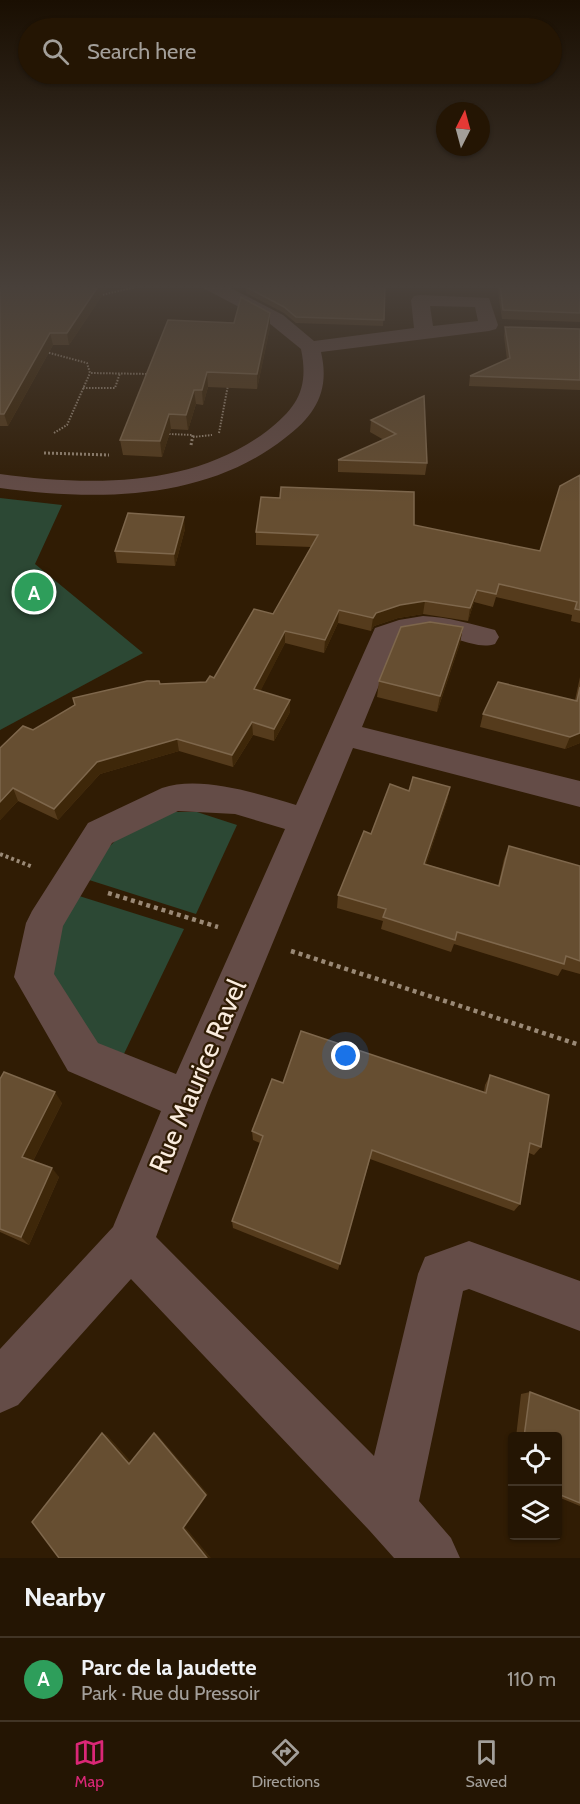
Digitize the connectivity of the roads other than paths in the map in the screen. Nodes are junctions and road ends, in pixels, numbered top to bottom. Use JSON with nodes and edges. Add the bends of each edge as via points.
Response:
{"nodes":[{"id":1,"x":312,"y":358,"type":"edge"},
{"id":2,"x":0,"y":481,"type":"edge"},
{"id":3,"x":485,"y":637,"type":"dead end"},
{"id":4,"x":344,"y":734,"type":"junction"},
{"id":5,"x":580,"y":794,"type":"edge"},
{"id":6,"x":306,"y":822,"type":"junction"},
{"id":7,"x":187,"y":1100,"type":"junction"},
{"id":8,"x":130,"y":1244,"type":"junction"},
{"id":9,"x":580,"y":1306,"type":"edge"},
{"id":10,"x":0,"y":1387,"type":"edge"},
{"id":11,"x":389,"y":1510,"type":"junction"},
{"id":12,"x":431,"y":1558,"type":"edge"}],
"edges":[{"from":1,"to":2,"type":"street","via":[[316,381],[303,410],[278,434],[242,457],[187,476],[122,487],[40,488]]},
{"from":3,"to":4,"type":"street","name":"Rue Maurice Ravel","via":[[431,625],[405,626],[386,635]]},
{"from":4,"to":5,"type":"street"},
{"from":4,"to":6,"type":"street","name":"Rue Maurice Ravel"},
{"from":6,"to":7,"type":"street","name":"Rue Maurice Ravel"},
{"from":6,"to":7,"type":"street","via":[[235,801],[174,797],[100,833],[45,922],[34,977],[83,1057]]},
{"from":7,"to":8,"type":"street","name":"Rue Maurice Ravel"},
{"from":8,"to":10,"type":"street"},
{"from":8,"to":11,"type":"street"},
{"from":9,"to":11,"type":"street","via":[[469,1265],[442,1274]]},
{"from":11,"to":12,"type":"street"}]}
